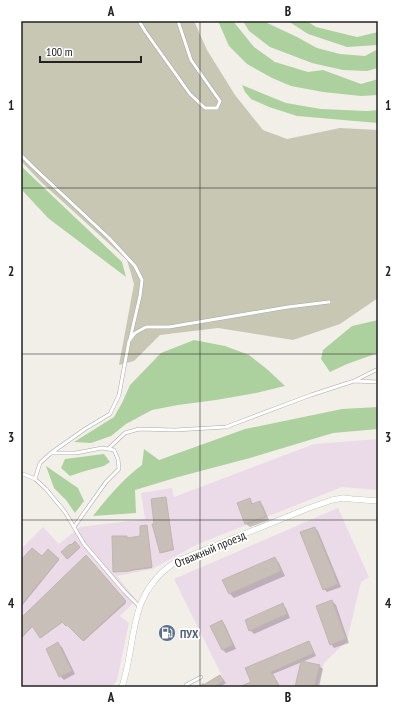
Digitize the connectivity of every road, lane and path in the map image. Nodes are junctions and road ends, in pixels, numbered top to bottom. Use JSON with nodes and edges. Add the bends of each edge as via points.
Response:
{"nodes":[{"id":1,"x":139,"y":21,"type":"edge"},
{"id":2,"x":178,"y":21,"type":"edge"},
{"id":3,"x":21,"y":155,"type":"edge"},
{"id":4,"x":329,"y":302,"type":"dead end"},
{"id":5,"x":129,"y":341,"type":"junction"},
{"id":6,"x":378,"y":369,"type":"edge"},
{"id":7,"x":354,"y":381,"type":"junction"},
{"id":8,"x":378,"y":382,"type":"edge"},
{"id":9,"x":108,"y":449,"type":"junction"},
{"id":10,"x":51,"y":453,"type":"junction"},
{"id":11,"x":21,"y":474,"type":"edge"},
{"id":12,"x":35,"y":479,"type":"junction"},
{"id":13,"x":378,"y":501,"type":"edge"},
{"id":14,"x":74,"y":527,"type":"junction"},
{"id":15,"x":140,"y":607,"type":"junction"},
{"id":16,"x":201,"y":677,"type":"dead end"},
{"id":17,"x":187,"y":686,"type":"edge"},
{"id":18,"x":122,"y":687,"type":"edge"},
{"id":19,"x":182,"y":687,"type":"edge"}],
"edges":[{"from":1,"to":2,"type":"lane","via":[[190,94],[205,108],[217,108],[220,101],[191,60]]},
{"from":3,"to":5,"type":"lane","via":[[135,266],[142,280]]},
{"from":4,"to":5,"type":"lane","via":[[169,327],[146,327],[135,333]]},
{"from":5,"to":10,"type":"lane","via":[[119,395],[110,414]]},
{"from":6,"to":7,"type":"lane"},
{"from":7,"to":8,"type":"lane"},
{"from":7,"to":9,"type":"lane","via":[[226,427],[139,429],[125,433]]},
{"from":9,"to":10,"type":"lane"},
{"from":9,"to":14,"type":"lane","via":[[114,450],[119,470],[106,482]]},
{"from":10,"to":12,"type":"lane","via":[[40,463]]},
{"from":11,"to":12,"type":"lane"},
{"from":12,"to":14,"type":"lane","via":[[65,512]]},
{"from":13,"to":15,"type":"street","name":"Отважный проезд","via":[[352,498],[332,500],[187,556],[159,576],[148,588]]},
{"from":14,"to":15,"type":"lane","via":[[96,560]]},
{"from":15,"to":18,"type":"street","name":"Отважный проезд"},
{"from":16,"to":17,"type":"lane"},
{"from":17,"to":19,"type":"lane"}]}
